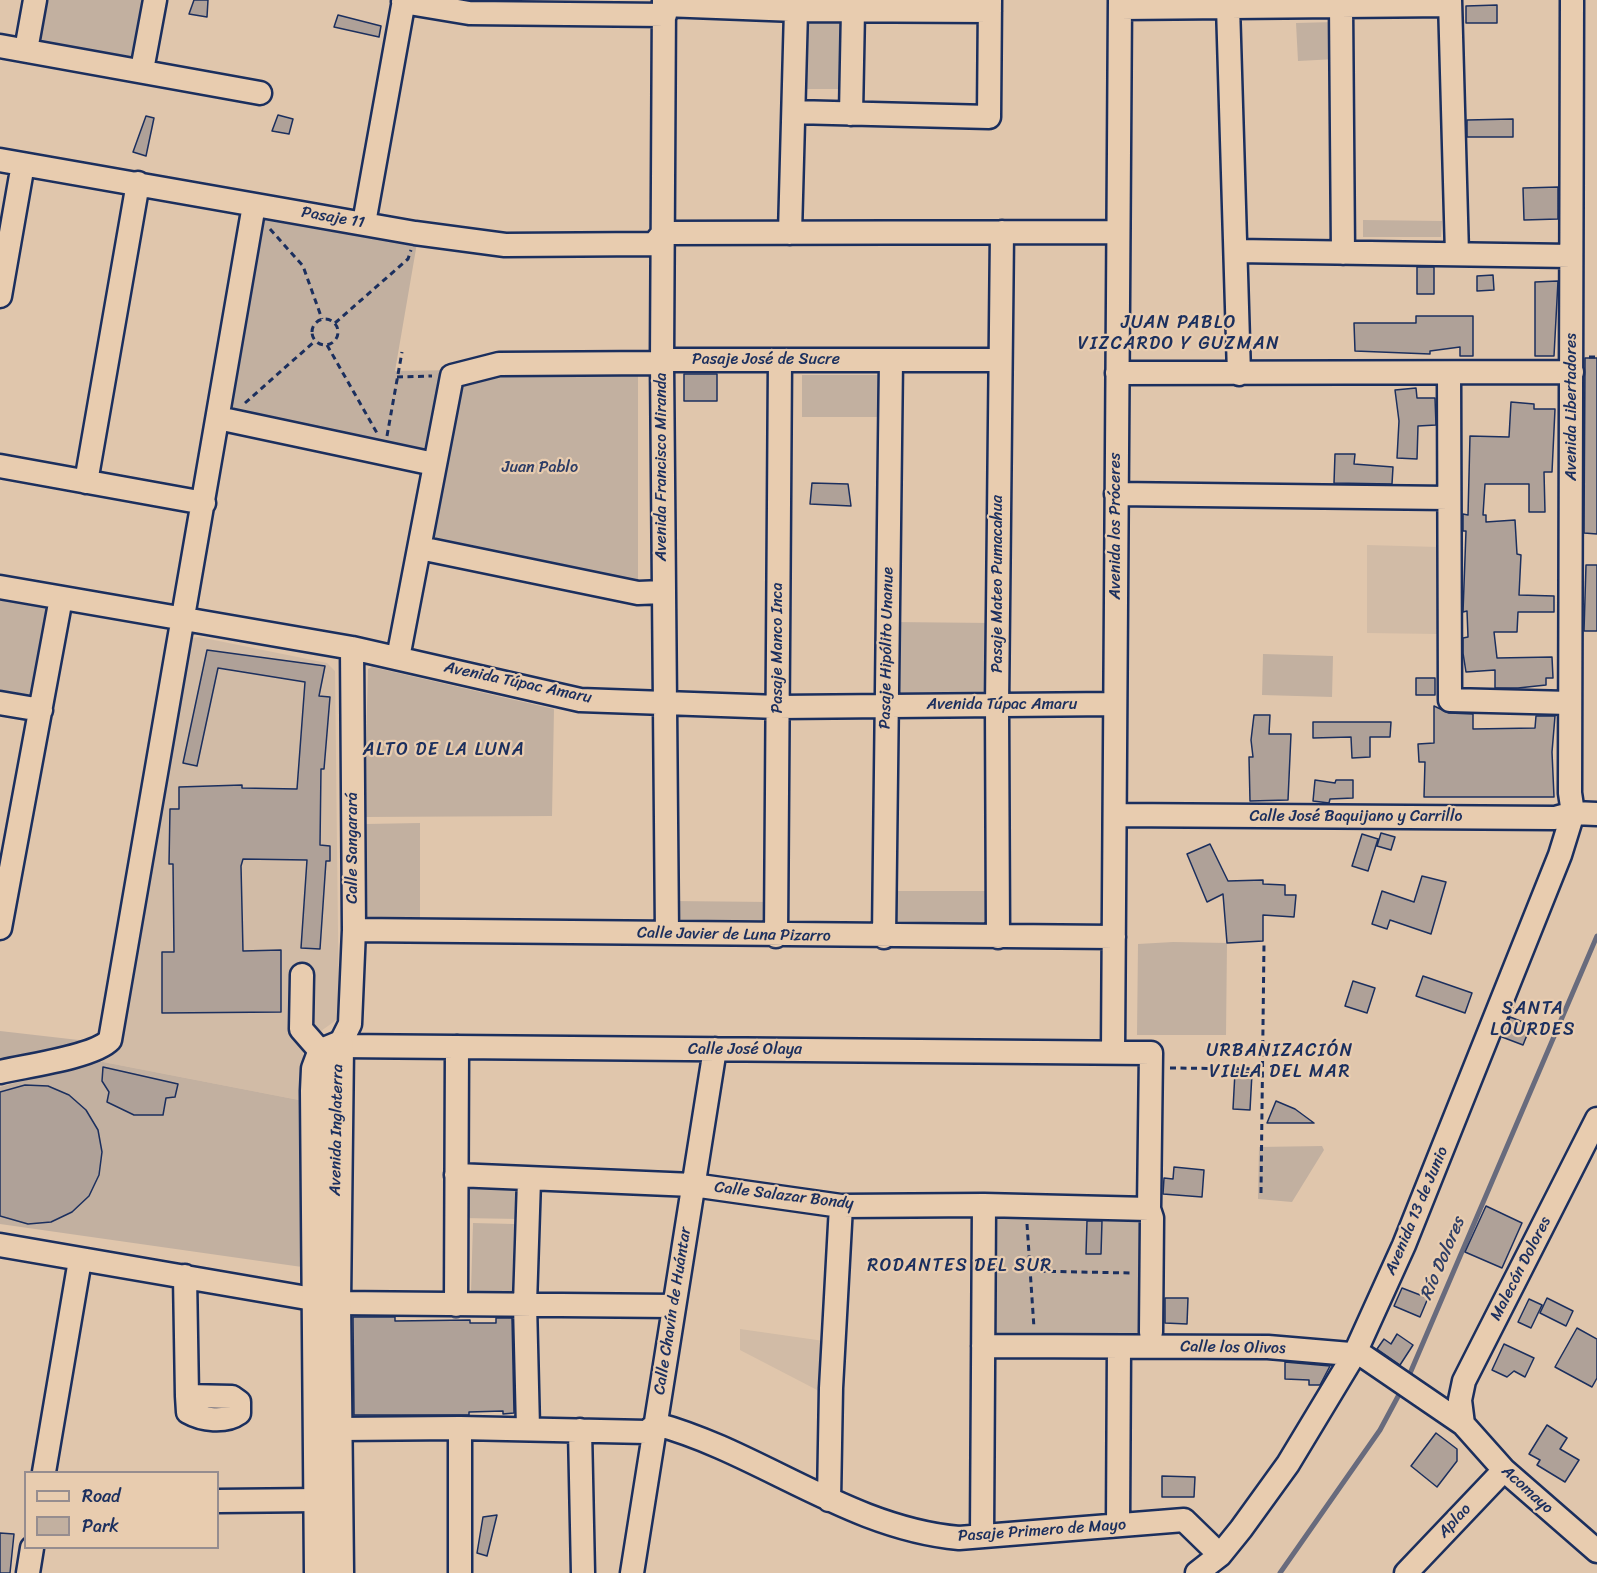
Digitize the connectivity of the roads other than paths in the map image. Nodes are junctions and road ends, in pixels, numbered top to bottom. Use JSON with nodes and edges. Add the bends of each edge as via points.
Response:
{"nodes":[{"id":1,"x":35,"y":0,"type":"edge"},
{"id":2,"x":155,"y":0,"type":"edge"},
{"id":3,"x":1572,"y":0,"type":"edge"},
{"id":4,"x":403,"y":1,"type":"edge"},
{"id":5,"x":1450,"y":3,"type":"edge"},
{"id":6,"x":1120,"y":4,"type":"edge"},
{"id":7,"x":990,"y":5,"type":"edge"},
{"id":8,"x":1228,"y":6,"type":"junction"},
{"id":9,"x":1341,"y":6,"type":"junction"},
{"id":10,"x":664,"y":7,"type":"edge"},
{"id":11,"x":796,"y":10,"type":"junction"},
{"id":12,"x":853,"y":10,"type":"junction"},
{"id":13,"x":0,"y":46,"type":"edge"},
{"id":14,"x":26,"y":50,"type":"junction"},
{"id":15,"x":142,"y":70,"type":"junction"},
{"id":16,"x":260,"y":93,"type":"dead end"},
{"id":17,"x":794,"y":112,"type":"junction"},
{"id":18,"x":851,"y":114,"type":"junction"},
{"id":19,"x":0,"y":160,"type":"edge"},
{"id":20,"x":23,"y":164,"type":"junction"},
{"id":21,"x":138,"y":183,"type":"junction"},
{"id":22,"x":254,"y":209,"type":"junction"},
{"id":23,"x":364,"y":223,"type":"junction"},
{"id":24,"x":790,"y":232,"type":"junction"},
{"id":25,"x":1002,"y":232,"type":"junction"},
{"id":26,"x":1118,"y":232,"type":"junction"},
{"id":27,"x":663,"y":233,"type":"junction"},
{"id":28,"x":1236,"y":251,"type":"junction"},
{"id":29,"x":1343,"y":253,"type":"junction"},
{"id":30,"x":1457,"y":254,"type":"junction"},
{"id":31,"x":1571,"y":255,"type":"junction"},
{"id":32,"x":0,"y":296,"type":"edge"},
{"id":33,"x":780,"y":360,"type":"junction"},
{"id":34,"x":891,"y":360,"type":"junction"},
{"id":35,"x":999,"y":360,"type":"junction"},
{"id":36,"x":662,"y":363,"type":"junction"},
{"id":37,"x":1572,"y":372,"type":"junction"},
{"id":38,"x":1117,"y":373,"type":"junction"},
{"id":39,"x":1449,"y":373,"type":"junction"},
{"id":40,"x":1239,"y":374,"type":"junction"},
{"id":41,"x":222,"y":419,"type":"junction"},
{"id":42,"x":434,"y":464,"type":"junction"},
{"id":43,"x":0,"y":466,"type":"edge"},
{"id":44,"x":86,"y":482,"type":"junction"},
{"id":45,"x":1116,"y":494,"type":"junction"},
{"id":46,"x":1448,"y":498,"type":"junction"},
{"id":47,"x":204,"y":503,"type":"junction"},
{"id":48,"x":420,"y":548,"type":"junction"},
{"id":49,"x":0,"y":587,"type":"edge"},
{"id":50,"x":663,"y":592,"type":"junction"},
{"id":51,"x":61,"y":598,"type":"junction"},
{"id":52,"x":181,"y":618,"type":"junction"},
{"id":53,"x":352,"y":648,"type":"junction"},
{"id":54,"x":399,"y":658,"type":"junction"},
{"id":55,"x":0,"y":703,"type":"edge"},
{"id":56,"x":664,"y":703,"type":"junction"},
{"id":57,"x":1570,"y":703,"type":"junction"},
{"id":58,"x":1115,"y":704,"type":"junction"},
{"id":59,"x":886,"y":705,"type":"junction"},
{"id":60,"x":997,"y":705,"type":"junction"},
{"id":61,"x":778,"y":707,"type":"junction"},
{"id":62,"x":40,"y":710,"type":"junction"},
{"id":63,"x":1573,"y":813,"type":"junction"},
{"id":64,"x":1597,"y":814,"type":"edge"},
{"id":65,"x":1114,"y":815,"type":"junction"},
{"id":66,"x":0,"y":928,"type":"edge"},
{"id":67,"x":354,"y":930,"type":"junction"},
{"id":68,"x":667,"y":933,"type":"junction"},
{"id":69,"x":776,"y":936,"type":"junction"},
{"id":70,"x":884,"y":937,"type":"junction"},
{"id":71,"x":998,"y":937,"type":"junction"},
{"id":72,"x":1114,"y":937,"type":"junction"},
{"id":73,"x":303,"y":975,"type":"dead end"},
{"id":74,"x":457,"y":1047,"type":"junction"},
{"id":75,"x":330,"y":1050,"type":"junction"},
{"id":76,"x":715,"y":1050,"type":"junction"},
{"id":77,"x":1113,"y":1052,"type":"junction"},
{"id":78,"x":0,"y":1072,"type":"edge"},
{"id":79,"x":1597,"y":1119,"type":"edge"},
{"id":80,"x":456,"y":1175,"type":"junction"},
{"id":81,"x":529,"y":1180,"type":"junction"},
{"id":82,"x":693,"y":1185,"type":"junction"},
{"id":83,"x":984,"y":1204,"type":"junction"},
{"id":84,"x":841,"y":1206,"type":"junction"},
{"id":85,"x":1149,"y":1209,"type":"junction"},
{"id":86,"x":0,"y":1245,"type":"edge"},
{"id":87,"x":80,"y":1260,"type":"junction"},
{"id":88,"x":185,"y":1276,"type":"junction"},
{"id":89,"x":327,"y":1301,"type":"junction"},
{"id":90,"x":525,"y":1304,"type":"junction"},
{"id":91,"x":456,"y":1305,"type":"junction"},
{"id":92,"x":674,"y":1306,"type":"junction"},
{"id":93,"x":1151,"y":1332,"type":"dead end"},
{"id":94,"x":983,"y":1346,"type":"junction"},
{"id":95,"x":1119,"y":1347,"type":"junction"},
{"id":96,"x":1363,"y":1357,"type":"junction"},
{"id":97,"x":187,"y":1396,"type":"dead end"},
{"id":98,"x":656,"y":1424,"type":"junction"},
{"id":99,"x":1463,"y":1424,"type":"junction"},
{"id":100,"x":460,"y":1428,"type":"junction"},
{"id":101,"x":528,"y":1428,"type":"junction"},
{"id":102,"x":338,"y":1429,"type":"junction"},
{"id":103,"x":580,"y":1430,"type":"junction"},
{"id":104,"x":1504,"y":1470,"type":"junction"},
{"id":105,"x":44,"y":1471,"type":"edge"},
{"id":106,"x":319,"y":1500,"type":"junction"},
{"id":107,"x":829,"y":1500,"type":"junction"},
{"id":108,"x":219,"y":1501,"type":"edge"},
{"id":109,"x":1118,"y":1526,"type":"junction"},
{"id":110,"x":982,"y":1536,"type":"junction"},
{"id":111,"x":32,"y":1549,"type":"edge"},
{"id":112,"x":1597,"y":1551,"type":"edge"},
{"id":113,"x":1220,"y":1555,"type":"junction"},
{"id":114,"x":28,"y":1573,"type":"edge"},
{"id":115,"x":319,"y":1573,"type":"edge"},
{"id":116,"x":339,"y":1573,"type":"edge"},
{"id":117,"x":460,"y":1573,"type":"edge"},
{"id":118,"x":583,"y":1573,"type":"edge"},
{"id":119,"x":632,"y":1573,"type":"edge"},
{"id":120,"x":1197,"y":1573,"type":"edge"},
{"id":121,"x":1406,"y":1573,"type":"edge"}],
"edges":[{"from":1,"to":14,"type":"street"},
{"from":2,"to":15,"type":"street"},
{"from":3,"to":31,"type":"street","name":"Avenida Libertadores"},
{"from":4,"to":10,"type":"street","via":[[469,13]]},
{"from":4,"to":23,"type":"street"},
{"from":5,"to":9,"type":"street"},
{"from":5,"to":30,"type":"street"},
{"from":6,"to":8,"type":"street"},
{"from":6,"to":26,"type":"street","name":"Avenida los Próceres"},
{"from":7,"to":12,"type":"street"},
{"from":7,"to":18,"type":"street","via":[[989,117]]},
{"from":8,"to":9,"type":"street"},
{"from":8,"to":28,"type":"street"},
{"from":9,"to":29,"type":"street"},
{"from":10,"to":11,"type":"street"},
{"from":10,"to":27,"type":"street","name":"Avenida Francisco Miranda"},
{"from":11,"to":12,"type":"street"},
{"from":11,"to":17,"type":"street"},
{"from":12,"to":18,"type":"street"},
{"from":13,"to":14,"type":"street"},
{"from":14,"to":15,"type":"street"},
{"from":15,"to":16,"type":"street"},
{"from":17,"to":18,"type":"street"},
{"from":17,"to":24,"type":"street"},
{"from":19,"to":20,"type":"street","name":"Pasaje 11"},
{"from":20,"to":21,"type":"street","name":"Pasaje 11"},
{"from":20,"to":32,"type":"street"},
{"from":21,"to":22,"type":"street","name":"Pasaje 11"},
{"from":21,"to":44,"type":"street"},
{"from":22,"to":23,"type":"street","name":"Pasaje 11"},
{"from":22,"to":41,"type":"street"},
{"from":23,"to":27,"type":"street","name":"Pasaje 11","via":[[504,245],[654,244]]},
{"from":24,"to":25,"type":"street"},
{"from":24,"to":27,"type":"street"},
{"from":25,"to":26,"type":"street"},
{"from":25,"to":35,"type":"street","name":"Pasaje Mateo Pumacahua"},
{"from":26,"to":38,"type":"street","name":"Avenida los Próceres"},
{"from":27,"to":36,"type":"street","name":"Avenida Francisco Miranda"},
{"from":28,"to":29,"type":"street"},
{"from":28,"to":40,"type":"street"},
{"from":29,"to":30,"type":"street"},
{"from":30,"to":31,"type":"street"},
{"from":31,"to":37,"type":"street","name":"Avenida Libertadores"},
{"from":33,"to":34,"type":"street","name":"Pasaje José de Sucre"},
{"from":33,"to":36,"type":"street","name":"Pasaje José de Sucre"},
{"from":33,"to":61,"type":"street","name":"Pasaje Manco Inca"},
{"from":34,"to":35,"type":"street","name":"Pasaje José de Sucre"},
{"from":34,"to":59,"type":"street","name":"Pasaje Hipólito Unanue"},
{"from":35,"to":60,"type":"street","name":"Pasaje Mateo Pumacahua"},
{"from":36,"to":42,"type":"street","name":"Pasaje José de Sucre","via":[[499,364],[452,376]]},
{"from":36,"to":50,"type":"street","name":"Avenida Francisco Miranda"},
{"from":37,"to":39,"type":"street"},
{"from":37,"to":57,"type":"street","name":"Avenida Libertadores"},
{"from":38,"to":40,"type":"street"},
{"from":38,"to":45,"type":"street","name":"Avenida los Próceres"},
{"from":39,"to":40,"type":"street"},
{"from":39,"to":46,"type":"street"},
{"from":41,"to":42,"type":"street","via":[[385,450]]},
{"from":41,"to":47,"type":"street"},
{"from":42,"to":48,"type":"street"},
{"from":43,"to":44,"type":"street"},
{"from":44,"to":47,"type":"street"},
{"from":45,"to":46,"type":"street"},
{"from":45,"to":58,"type":"street","name":"Avenida los Próceres"},
{"from":46,"to":57,"type":"street","via":[[1450,700]]},
{"from":47,"to":52,"type":"street"},
{"from":48,"to":50,"type":"street","via":[[638,593]]},
{"from":48,"to":54,"type":"street"},
{"from":49,"to":51,"type":"street","name":"Avenida Túpac Amaru"},
{"from":50,"to":56,"type":"street","name":"Avenida Francisco Miranda"},
{"from":51,"to":52,"type":"street","name":"Avenida Túpac Amaru"},
{"from":51,"to":62,"type":"street"},
{"from":52,"to":53,"type":"street","name":"Avenida Túpac Amaru"},
{"from":52,"to":78,"type":"street","via":[[110,1040],[104,1047]]},
{"from":53,"to":54,"type":"street","name":"Avenida Túpac Amaru"},
{"from":53,"to":67,"type":"street","name":"Calle Sangarará"},
{"from":54,"to":56,"type":"street","name":"Avenida Túpac Amaru","via":[[580,700]]},
{"from":55,"to":62,"type":"street"},
{"from":56,"to":61,"type":"street","name":"Avenida Túpac Amaru"},
{"from":56,"to":68,"type":"street","name":"Avenida Francisco Miranda"},
{"from":57,"to":63,"type":"street","name":"Avenida Libertadores"},
{"from":58,"to":60,"type":"street","name":"Avenida Túpac Amaru"},
{"from":58,"to":65,"type":"street","name":"Avenida los Próceres"},
{"from":59,"to":60,"type":"street","name":"Avenida Túpac Amaru"},
{"from":59,"to":61,"type":"street","name":"Avenida Túpac Amaru"},
{"from":59,"to":70,"type":"street","name":"Pasaje Hipólito Unanue"},
{"from":60,"to":71,"type":"street","name":"Pasaje Mateo Pumacahua"},
{"from":61,"to":69,"type":"street","name":"Pasaje Manco Inca"},
{"from":62,"to":66,"type":"street"},
{"from":63,"to":64,"type":"street","name":"Calle José Baquijano y Carrillo"},
{"from":63,"to":65,"type":"street","name":"Calle José Baquijano y Carrillo","via":[[1555,818]]},
{"from":63,"to":96,"type":"street","name":"Avenida 13 de Junio"},
{"from":65,"to":72,"type":"street","name":"Avenida los Próceres"},
{"from":67,"to":68,"type":"street","name":"Calle Javier de Luna Pizarro"},
{"from":67,"to":75,"type":"street","name":"Calle Sangarará","via":[[350,1024]]},
{"from":68,"to":69,"type":"street","name":"Calle Javier de Luna Pizarro"},
{"from":69,"to":70,"type":"street","name":"Calle Javier de Luna Pizarro"},
{"from":70,"to":71,"type":"street","name":"Calle Javier de Luna Pizarro"},
{"from":71,"to":72,"type":"street","name":"Calle Javier de Luna Pizarro"},
{"from":72,"to":77,"type":"street","name":"Avenida los Próceres"},
{"from":73,"to":75,"type":"street","via":[[301,1029]]},
{"from":74,"to":75,"type":"street","name":"Calle José Olaya"},
{"from":74,"to":76,"type":"street","name":"Calle José Olaya"},
{"from":74,"to":80,"type":"street"},
{"from":75,"to":89,"type":"main road","name":"Avenida Inglaterra"},
{"from":76,"to":77,"type":"street","name":"Calle José Olaya"},
{"from":76,"to":82,"type":"street","name":"Calle Chavín de Huántar"},
{"from":77,"to":85,"type":"street","name":"Calle José Olaya","via":[[1151,1060]]},
{"from":79,"to":99,"type":"street","name":"Malecón Dolores","via":[[1464,1381],[1460,1400]]},
{"from":80,"to":81,"type":"street","name":"Calle Salazar Bondy"},
{"from":80,"to":91,"type":"street"},
{"from":81,"to":82,"type":"street","name":"Calle Salazar Bondy"},
{"from":81,"to":90,"type":"street"},
{"from":82,"to":84,"type":"street","name":"Calle Salazar Bondy"},
{"from":82,"to":92,"type":"street","name":"Calle Chavín de Huántar"},
{"from":83,"to":84,"type":"street","name":"Calle Salazar Bondy"},
{"from":83,"to":85,"type":"street","name":"Calle Salazar Bondy"},
{"from":83,"to":94,"type":"street"},
{"from":84,"to":107,"type":"street"},
{"from":85,"to":93,"type":"street"},
{"from":86,"to":87,"type":"street"},
{"from":87,"to":88,"type":"street"},
{"from":87,"to":105,"type":"street"},
{"from":88,"to":89,"type":"street"},
{"from":88,"to":97,"type":"street"},
{"from":89,"to":91,"type":"street"},
{"from":89,"to":102,"type":"main road","name":"Avenida Inglaterra"},
{"from":89,"to":106,"type":"main road","name":"Avenida Inglaterra"},
{"from":90,"to":91,"type":"street"},
{"from":90,"to":92,"type":"street"},
{"from":90,"to":101,"type":"street"},
{"from":92,"to":98,"type":"street","name":"Calle Chavín de Huántar"},
{"from":94,"to":95,"type":"street","name":"Calle los Olivos"},
{"from":94,"to":110,"type":"street"},
{"from":95,"to":96,"type":"street","name":"Calle los Olivos","via":[[1268,1347]]},
{"from":95,"to":109,"type":"street"},
{"from":96,"to":99,"type":"street"},
{"from":96,"to":113,"type":"street","name":"Avenida 13 de Junio"},
{"from":98,"to":103,"type":"street","via":[[647,1432]]},
{"from":98,"to":107,"type":"street","name":"Pasaje Primero de Mayo","via":[[692,1435]]},
{"from":98,"to":119,"type":"street","name":"Calle Chavín de Huántar"},
{"from":99,"to":104,"type":"street","name":"Acomayo"},
{"from":100,"to":101,"type":"street"},
{"from":100,"to":102,"type":"street"},
{"from":100,"to":117,"type":"street"},
{"from":101,"to":103,"type":"street"},
{"from":102,"to":116,"type":"main road","name":"Avenida Inglaterra"},
{"from":103,"to":118,"type":"street"},
{"from":104,"to":112,"type":"street","name":"Acomayo"},
{"from":104,"to":121,"type":"street","name":"Aplao"},
{"from":106,"to":108,"type":"street"},
{"from":106,"to":115,"type":"main road","name":"Avenida Inglaterra"},
{"from":107,"to":110,"type":"street","name":"Pasaje Primero de Mayo","via":[[907,1529],[937,1536]]},
{"from":109,"to":110,"type":"street","name":"Pasaje Primero de Mayo"},
{"from":109,"to":113,"type":"street","name":"Pasaje Primero de Mayo","via":[[1184,1520]]},
{"from":111,"to":114,"type":"street"},
{"from":113,"to":120,"type":"street","name":"Avenida 13 de Junio"}]}
